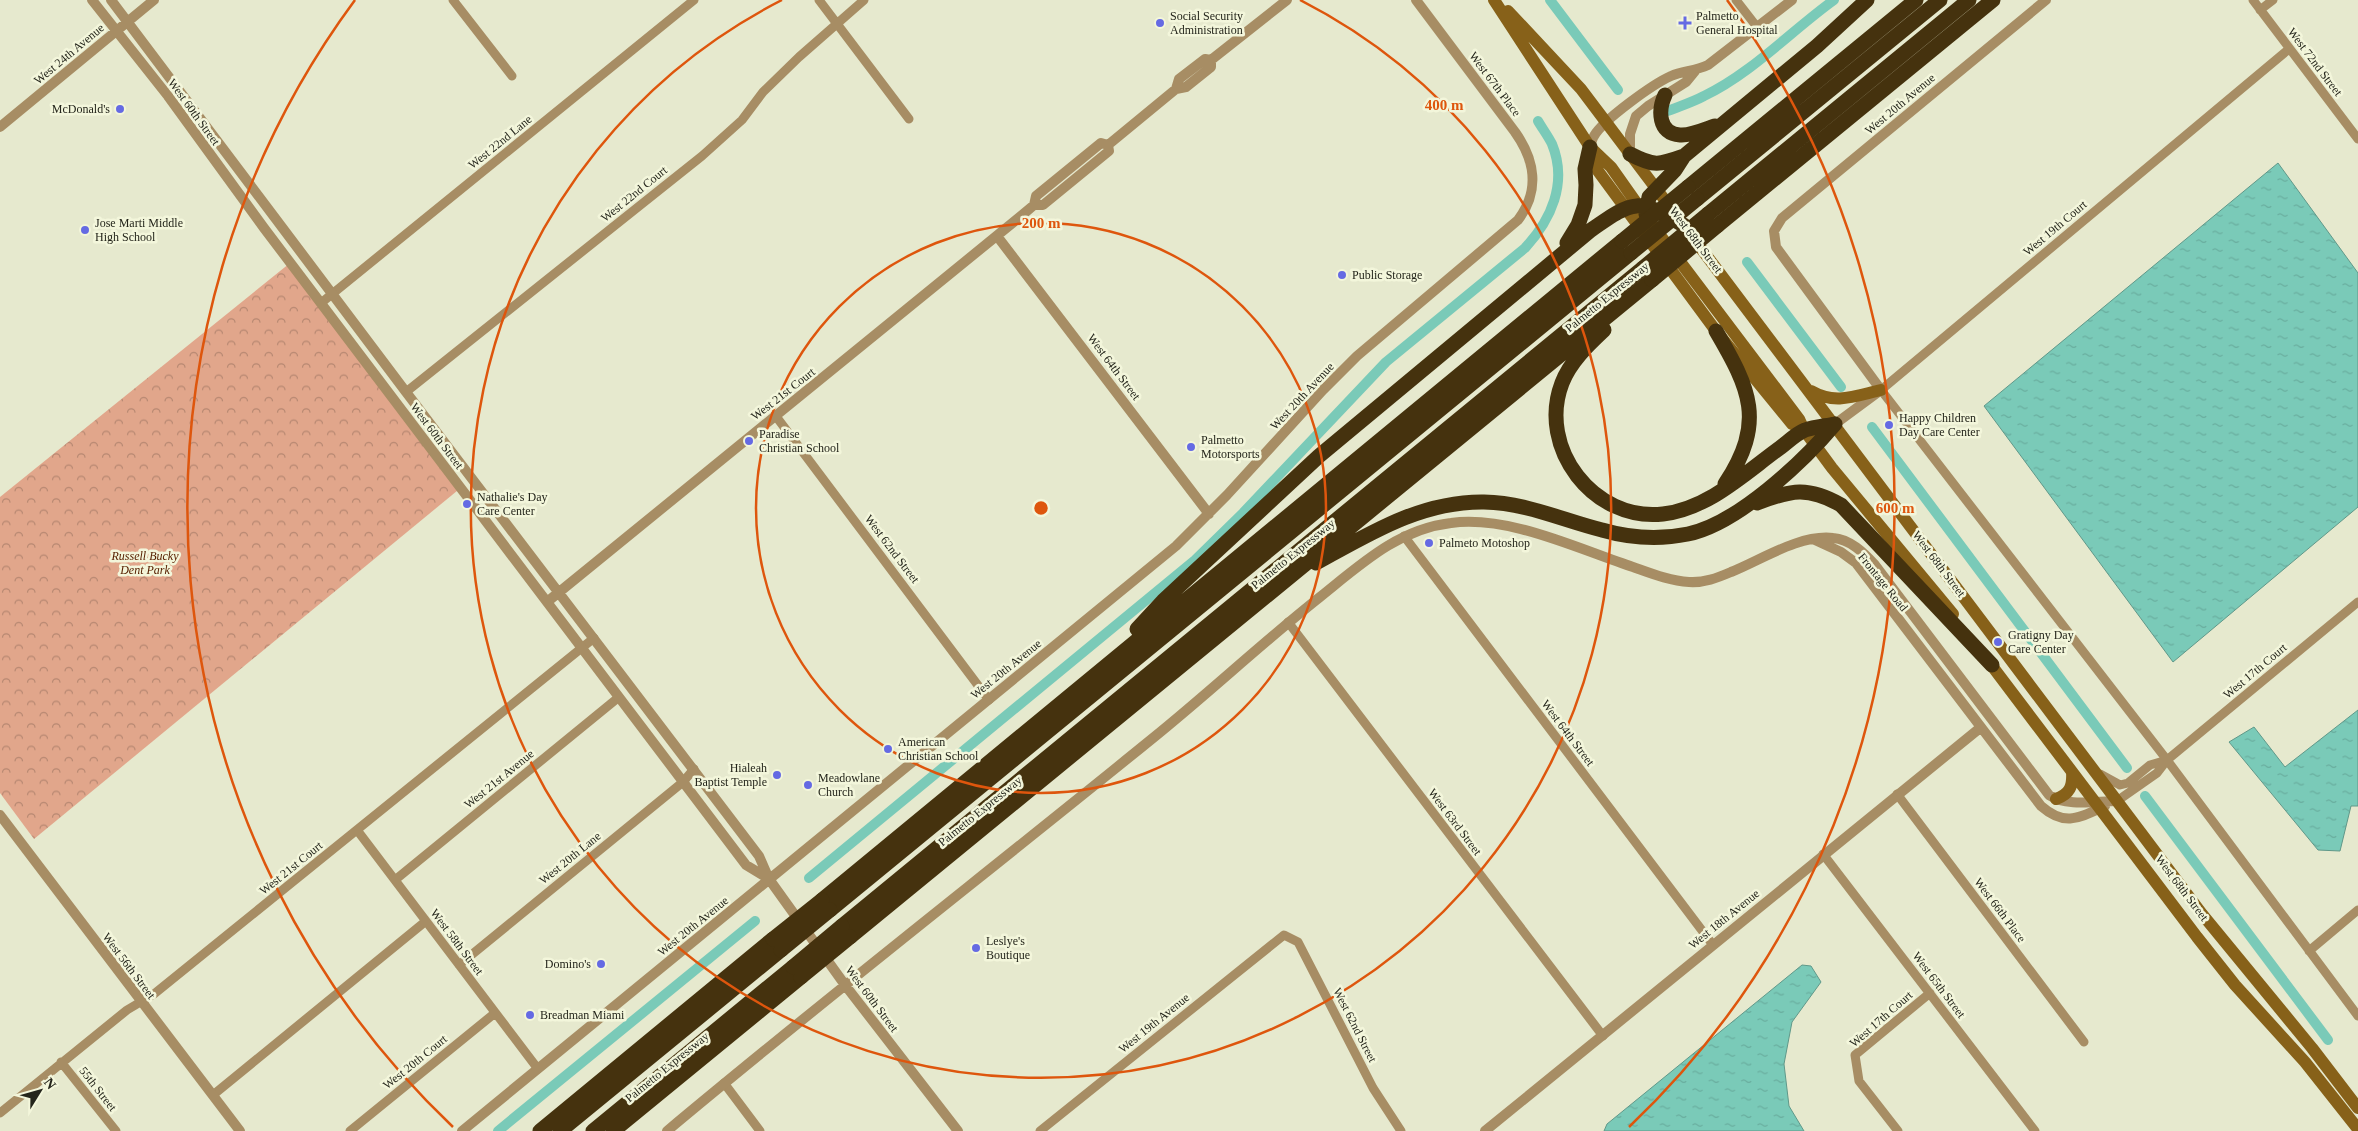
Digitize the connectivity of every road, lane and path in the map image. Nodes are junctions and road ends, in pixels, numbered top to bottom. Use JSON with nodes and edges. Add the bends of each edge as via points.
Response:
{"nodes":[{"id":1,"x":92,"y":0,"type":"edge"},
{"id":2,"x":112,"y":0,"type":"edge"},
{"id":3,"x":154,"y":0,"type":"edge"},
{"id":4,"x":453,"y":0,"type":"edge"},
{"id":5,"x":694,"y":0,"type":"edge"},
{"id":6,"x":819,"y":0,"type":"edge"},
{"id":7,"x":864,"y":0,"type":"edge"},
{"id":8,"x":1286,"y":0,"type":"edge"},
{"id":9,"x":1416,"y":0,"type":"edge"},
{"id":10,"x":1496,"y":0,"type":"edge"},
{"id":11,"x":1736,"y":0,"type":"edge"},
{"id":12,"x":1792,"y":0,"type":"edge"},
{"id":13,"x":1867,"y":0,"type":"edge"},
{"id":14,"x":1916,"y":0,"type":"edge"},
{"id":15,"x":1940,"y":0,"type":"edge"},
{"id":16,"x":1969,"y":0,"type":"edge"},
{"id":17,"x":1993,"y":0,"type":"edge"},
{"id":18,"x":2046,"y":0,"type":"edge"},
{"id":19,"x":2253,"y":0,"type":"edge"},
{"id":20,"x":2272,"y":0,"type":"edge"},
{"id":21,"x":2260,"y":10,"type":"junction"},
{"id":22,"x":128,"y":22,"type":"junction"},
{"id":23,"x":837,"y":23,"type":"junction"},
{"id":24,"x":1757,"y":28,"type":"junction"},
{"id":25,"x":116,"y":31,"type":"junction"},
{"id":26,"x":2290,"y":49,"type":"junction"},
{"id":27,"x":1695,"y":71,"type":"junction"},
{"id":28,"x":512,"y":76,"type":"dead end"},
{"id":29,"x":1665,"y":95,"type":"junction"},
{"id":30,"x":909,"y":119,"type":"dead end"},
{"id":31,"x":1607,"y":122,"type":"junction"},
{"id":32,"x":1724,"y":123,"type":"junction"},
{"id":33,"x":0,"y":127,"type":"edge"},
{"id":34,"x":2357,"y":135,"type":"edge"},
{"id":35,"x":1590,"y":147,"type":"junction"},
{"id":36,"x":1630,"y":154,"type":"junction"},
{"id":37,"x":1684,"y":156,"type":"junction"},
{"id":38,"x":1656,"y":188,"type":"junction"},
{"id":39,"x":1531,"y":193,"type":"joint"},
{"id":40,"x":1692,"y":193,"type":"junction"},
{"id":41,"x":241,"y":197,"type":"junction"},
{"id":42,"x":266,"y":206,"type":"junction"},
{"id":43,"x":1639,"y":209,"type":"junction"},
{"id":44,"x":1713,"y":220,"type":"junction"},
{"id":45,"x":1685,"y":226,"type":"junction"},
{"id":46,"x":997,"y":236,"type":"junction"},
{"id":47,"x":1627,"y":247,"type":"junction"},
{"id":48,"x":1560,"y":255,"type":"junction"},
{"id":49,"x":1647,"y":274,"type":"junction"},
{"id":50,"x":333,"y":294,"type":"junction"},
{"id":51,"x":321,"y":303,"type":"junction"},
{"id":52,"x":1716,"y":331,"type":"junction"},
{"id":53,"x":1808,"y":389,"type":"junction"},
{"id":54,"x":1881,"y":390,"type":"junction"},
{"id":55,"x":406,"y":392,"type":"junction"},
{"id":56,"x":775,"y":415,"type":"junction"},
{"id":57,"x":1835,"y":424,"type":"junction"},
{"id":58,"x":1804,"y":430,"type":"junction"},
{"id":59,"x":1816,"y":446,"type":"junction"},
{"id":60,"x":1721,"y":491,"type":"junction"},
{"id":61,"x":1739,"y":509,"type":"junction"},
{"id":62,"x":1209,"y":514,"type":"junction"},
{"id":63,"x":1404,"y":536,"type":"junction"},
{"id":64,"x":1814,"y":540,"type":"junction"},
{"id":65,"x":1282,"y":582,"type":"junction"},
{"id":66,"x":559,"y":591,"type":"junction"},
{"id":67,"x":547,"y":602,"type":"junction"},
{"id":68,"x":2358,"y":602,"type":"edge"},
{"id":69,"x":1288,"y":622,"type":"junction"},
{"id":70,"x":594,"y":638,"type":"junction"},
{"id":71,"x":581,"y":647,"type":"junction"},
{"id":72,"x":1992,"y":665,"type":"junction"},
{"id":73,"x":1100,"y":669,"type":"junction"},
{"id":74,"x":619,"y":697,"type":"junction"},
{"id":75,"x":989,"y":700,"type":"junction"},
{"id":76,"x":1980,"y":728,"type":"junction"},
{"id":77,"x":2003,"y":735,"type":"junction"},
{"id":78,"x":2167,"y":760,"type":"junction"},
{"id":79,"x":2092,"y":768,"type":"junction"},
{"id":80,"x":694,"y":769,"type":"junction"},
{"id":81,"x":2072,"y":772,"type":"junction"},
{"id":82,"x":683,"y":782,"type":"junction"},
{"id":83,"x":1897,"y":794,"type":"junction"},
{"id":84,"x":2056,"y":799,"type":"junction"},
{"id":85,"x":2116,"y":801,"type":"junction"},
{"id":86,"x":2097,"y":805,"type":"junction"},
{"id":87,"x":0,"y":814,"type":"edge"},
{"id":88,"x":357,"y":830,"type":"junction"},
{"id":89,"x":1823,"y":854,"type":"junction"},
{"id":90,"x":769,"y":879,"type":"junction"},
{"id":91,"x":395,"y":880,"type":"junction"},
{"id":92,"x":826,"y":905,"type":"junction"},
{"id":93,"x":2358,"y":910,"type":"edge"},
{"id":94,"x":426,"y":921,"type":"junction"},
{"id":95,"x":846,"y":932,"type":"junction"},
{"id":96,"x":1284,"y":935,"type":"joint"},
{"id":97,"x":777,"y":945,"type":"junction"},
{"id":98,"x":1712,"y":945,"type":"junction"},
{"id":99,"x":2309,"y":951,"type":"junction"},
{"id":100,"x":459,"y":965,"type":"junction"},
{"id":101,"x":797,"y":972,"type":"junction"},
{"id":102,"x":845,"y":985,"type":"junction"},
{"id":103,"x":1930,"y":992,"type":"junction"},
{"id":104,"x":142,"y":1002,"type":"junction"},
{"id":105,"x":495,"y":1012,"type":"junction"},
{"id":106,"x":2358,"y":1016,"type":"edge"},
{"id":107,"x":1603,"y":1036,"type":"junction"},
{"id":108,"x":2084,"y":1042,"type":"dead end"},
{"id":109,"x":61,"y":1062,"type":"junction"},
{"id":110,"x":538,"y":1069,"type":"junction"},
{"id":111,"x":724,"y":1083,"type":"junction"},
{"id":112,"x":213,"y":1095,"type":"junction"},
{"id":113,"x":2358,"y":1108,"type":"edge"},
{"id":114,"x":0,"y":1113,"type":"edge"},
{"id":115,"x":1491,"y":1129,"type":"edge"},
{"id":116,"x":2358,"y":1129,"type":"edge"},
{"id":117,"x":116,"y":1131,"type":"edge"},
{"id":118,"x":240,"y":1131,"type":"edge"},
{"id":119,"x":350,"y":1131,"type":"edge"},
{"id":120,"x":462,"y":1131,"type":"edge"},
{"id":121,"x":540,"y":1131,"type":"edge"},
{"id":122,"x":560,"y":1131,"type":"edge"},
{"id":123,"x":592,"y":1131,"type":"edge"},
{"id":124,"x":613,"y":1131,"type":"edge"},
{"id":125,"x":667,"y":1131,"type":"edge"},
{"id":126,"x":760,"y":1131,"type":"edge"},
{"id":127,"x":958,"y":1131,"type":"edge"},
{"id":128,"x":1040,"y":1131,"type":"edge"},
{"id":129,"x":1401,"y":1131,"type":"edge"},
{"id":130,"x":1898,"y":1131,"type":"edge"},
{"id":131,"x":2035,"y":1131,"type":"edge"}],
"edges":[{"from":1,"to":25,"type":"street","name":"West 60th Street"},
{"from":2,"to":22,"type":"street","name":"West 60th Street"},
{"from":3,"to":22,"type":"street","name":"West 24th Avenue"},
{"from":4,"to":28,"type":"street"},
{"from":5,"to":50,"type":"street","name":"West 22nd Lane"},
{"from":6,"to":23,"type":"street"},
{"from":7,"to":23,"type":"street","name":"West 22nd Court"},
{"from":8,"to":46,"type":"street","name":"West 21st Court","via":[[1211,60],[1211,67],[1186,87],[1176,89],[1108,144],[1109,151],[1043,205],[1034,205]]},
{"from":9,"to":39,"type":"street","name":"West 67th Place","via":[[1524,145],[1533,171]]},
{"from":10,"to":31,"type":"main road","name":"West 68th Street","via":[[1581,89]]},
{"from":10,"to":35,"type":"main road","name":"West 68th Street"},
{"from":11,"to":24,"type":"street"},
{"from":12,"to":24,"type":"street"},
{"from":13,"to":32,"type":"highway"},
{"from":14,"to":40,"type":"highway"},
{"from":15,"to":40,"type":"highway"},
{"from":16,"to":44,"type":"highway"},
{"from":17,"to":44,"type":"highway","name":"Palmetto Expressway"},
{"from":18,"to":54,"type":"street","name":"West 20th Avenue","via":[[1782,218],[1774,231],[1776,247]]},
{"from":19,"to":21,"type":"street","name":"West 72nd Street"},
{"from":20,"to":21,"type":"street"},
{"from":21,"to":26,"type":"street","name":"West 72nd Street"},
{"from":22,"to":25,"type":"street","name":"West 24th Avenue"},
{"from":22,"to":42,"type":"street","name":"West 60th Street"},
{"from":23,"to":30,"type":"street"},
{"from":23,"to":55,"type":"street","name":"West 22nd Court","via":[[763,92],[742,120],[702,156]]},
{"from":24,"to":27,"type":"street","via":[[1713,62]]},
{"from":25,"to":33,"type":"street","name":"West 24th Avenue"},
{"from":25,"to":41,"type":"street","name":"West 60th Street"},
{"from":26,"to":34,"type":"street","name":"West 72nd Street"},
{"from":26,"to":54,"type":"street","name":"West 19th Court"},
{"from":27,"to":29,"type":"street","via":[[1686,82]]},
{"from":27,"to":31,"type":"street","via":[[1666,78]]},
{"from":29,"to":32,"type":"highway","via":[[1660,116],[1664,125],[1674,133],[1691,134]]},
{"from":29,"to":36,"type":"street","via":[[1636,116],[1630,134]]},
{"from":31,"to":35,"type":"street","via":[[1594,136]]},
{"from":31,"to":36,"type":"main road","name":"West 68th Street"},
{"from":32,"to":37,"type":"highway"},
{"from":35,"to":43,"type":"main road","name":"West 68th Street","via":[[1598,171]]},
{"from":35,"to":48,"type":"highway","via":[[1584,169],[1585,205],[1578,225]]},
{"from":36,"to":37,"type":"highway","via":[[1657,165]]},
{"from":36,"to":38,"type":"main road","name":"West 68th Street"},
{"from":37,"to":38,"type":"highway"},
{"from":38,"to":43,"type":"highway"},
{"from":38,"to":45,"type":"main road","name":"West 68th Street"},
{"from":39,"to":62,"type":"street","name":"West 20th Avenue","via":[[1525,210],[1514,224],[1348,365]]},
{"from":40,"to":47,"type":"highway","bridge":true},
{"from":41,"to":42,"type":"street"},
{"from":41,"to":51,"type":"street","name":"West 60th Street"},
{"from":42,"to":50,"type":"street","name":"West 60th Street"},
{"from":43,"to":45,"type":"highway"},
{"from":43,"to":48,"type":"highway","via":[[1591,230]]},
{"from":43,"to":52,"type":"main road","name":"West 68th Street"},
{"from":43,"to":58,"type":"main road","name":"West 68th Street","via":[[1799,419]]},
{"from":44,"to":49,"type":"highway","name":"Palmetto Expressway","bridge":true},
{"from":45,"to":53,"type":"main road","name":"West 68th Street"},
{"from":46,"to":56,"type":"street","name":"West 21st Court"},
{"from":46,"to":62,"type":"street","name":"West 64th Street"},
{"from":47,"to":73,"type":"highway"},
{"from":47,"to":92,"type":"highway"},
{"from":48,"to":73,"type":"highway","via":[[1319,456],[1163,600]]},
{"from":49,"to":60,"type":"highway","via":[[1572,365],[1562,383],[1556,424],[1561,447],[1570,468],[1584,486],[1602,500],[1628,511],[1663,514],[1689,508]]},
{"from":49,"to":65,"type":"highway","name":"Palmetto Expressway"},
{"from":49,"to":95,"type":"highway"},
{"from":50,"to":51,"type":"street","name":"West 22nd Lane"},
{"from":50,"to":55,"type":"street","name":"West 60th Street"},
{"from":51,"to":67,"type":"street","name":"West 60th Street"},
{"from":52,"to":58,"type":"main road","name":"West 68th Street","via":[[1792,424]]},
{"from":52,"to":60,"type":"highway","via":[[1743,382],[1750,424],[1745,448]]},
{"from":53,"to":54,"type":"main road","via":[[1831,399]]},
{"from":53,"to":57,"type":"main road","name":"West 68th Street"},
{"from":54,"to":57,"type":"street","name":"West 19th Court"},
{"from":54,"to":78,"type":"street"},
{"from":55,"to":66,"type":"street","name":"West 60th Street"},
{"from":56,"to":66,"type":"street","name":"West 21st Court"},
{"from":56,"to":75,"type":"street","name":"West 62nd Street"},
{"from":57,"to":58,"type":"highway"},
{"from":57,"to":59,"type":"highway"},
{"from":57,"to":79,"type":"main road","name":"West 68th Street"},
{"from":58,"to":59,"type":"main road","name":"West 68th Street"},
{"from":58,"to":60,"type":"highway"},
{"from":59,"to":61,"type":"highway","via":[[1774,484]]},
{"from":59,"to":72,"type":"main road","name":"West 68th Street"},
{"from":61,"to":65,"type":"highway","via":[[1722,521],[1697,531],[1648,538],[1601,530],[1519,505],[1484,502],[1448,505],[1424,510],[1377,529]]},
{"from":61,"to":72,"type":"highway","via":[[1798,491],[1812,492],[1841,506]]},
{"from":62,"to":75,"type":"street","name":"West 20th Avenue","via":[[1169,552]]},
{"from":63,"to":64,"type":"street","via":[[1448,523],[1478,521],[1510,526],[1650,574],[1688,582],[1708,581],[1794,544]]},
{"from":63,"to":69,"type":"street","via":[[1373,555]]},
{"from":63,"to":98,"type":"street","name":"West 64th Street"},
{"from":64,"to":76,"type":"street","name":"Frontage Road","via":[[1856,563]]},
{"from":64,"to":77,"type":"street","name":"Frontage Road","via":[[1833,538],[1864,553]]},
{"from":65,"to":95,"type":"highway","name":"Palmetto Expressway"},
{"from":66,"to":67,"type":"street","name":"West 21st Court"},
{"from":66,"to":70,"type":"street","name":"West 60th Street"},
{"from":67,"to":71,"type":"street","name":"West 60th Street"},
{"from":68,"to":78,"type":"street","name":"West 17th Court"},
{"from":69,"to":102,"type":"street","via":[[1156,735]]},
{"from":69,"to":107,"type":"street","name":"West 63rd Street"},
{"from":70,"to":71,"type":"street","name":"West 21st Court"},
{"from":70,"to":80,"type":"street","name":"West 60th Street"},
{"from":71,"to":74,"type":"street","name":"West 60th Street"},
{"from":71,"to":88,"type":"street","name":"West 21st Court"},
{"from":72,"to":81,"type":"main road","name":"West 68th Street"},
{"from":73,"to":92,"type":"highway"},
{"from":74,"to":82,"type":"street","name":"West 60th Street"},
{"from":74,"to":91,"type":"street","name":"West 21st Avenue"},
{"from":75,"to":90,"type":"street","name":"West 20th Avenue"},
{"from":76,"to":77,"type":"street","via":[[1992,729]]},
{"from":76,"to":83,"type":"street","name":"West 18th Avenue"},
{"from":76,"to":86,"type":"street","name":"Frontage Road","via":[[2032,797],[2049,813],[2059,819],[2075,819]]},
{"from":77,"to":84,"type":"street","name":"Frontage Road","via":[[2045,790]]},
{"from":78,"to":79,"type":"street","name":"West 17th Court","via":[[2150,765],[2128,783],[2120,785]]},
{"from":78,"to":85,"type":"street","name":"West 17th Court","via":[[2157,773]]},
{"from":78,"to":99,"type":"street"},
{"from":79,"to":85,"type":"main road","name":"West 68th Street"},
{"from":80,"to":82,"type":"street","name":"West 20th Lane"},
{"from":80,"to":90,"type":"street","name":"West 60th Street","via":[[759,856]]},
{"from":81,"to":84,"type":"main road","via":[[2071,789]]},
{"from":81,"to":86,"type":"main road","name":"West 68th Street"},
{"from":82,"to":90,"type":"street","name":"West 60th Street","via":[[746,865]]},
{"from":82,"to":100,"type":"street","name":"West 20th Lane"},
{"from":83,"to":89,"type":"street","name":"West 18th Avenue"},
{"from":83,"to":108,"type":"street","name":"West 66th Place"},
{"from":84,"to":86,"type":"street"},
{"from":85,"to":86,"type":"street"},
{"from":85,"to":113,"type":"main road","name":"West 68th Street"},
{"from":86,"to":116,"type":"main road","name":"West 68th Street","via":[[2235,985],[2299,1055]]},
{"from":87,"to":104,"type":"street","name":"West 56th Street"},
{"from":88,"to":91,"type":"street","name":"West 58th Street"},
{"from":88,"to":104,"type":"street","name":"West 21st Court"},
{"from":89,"to":98,"type":"street","name":"West 18th Avenue"},
{"from":89,"to":103,"type":"street","name":"West 65th Street"},
{"from":90,"to":102,"type":"street","name":"West 60th Street"},
{"from":90,"to":110,"type":"street","name":"West 20th Avenue"},
{"from":91,"to":94,"type":"street","name":"West 58th Street"},
{"from":92,"to":97,"type":"highway","bridge":true},
{"from":93,"to":99,"type":"street"},
{"from":94,"to":100,"type":"street","name":"West 58th Street"},
{"from":94,"to":112,"type":"street"},
{"from":95,"to":101,"type":"highway","name":"Palmetto Expressway","bridge":true},
{"from":96,"to":128,"type":"street","name":"West 19th Avenue"},
{"from":96,"to":129,"type":"street","name":"West 62nd Street","via":[[1298,942],[1373,1088]]},
{"from":97,"to":121,"type":"highway"},
{"from":97,"to":122,"type":"highway"},
{"from":98,"to":107,"type":"street","name":"West 18th Avenue"},
{"from":99,"to":106,"type":"street"},
{"from":100,"to":105,"type":"street","name":"West 58th Street"},
{"from":101,"to":123,"type":"highway"},
{"from":101,"to":124,"type":"highway","name":"Palmetto Expressway"},
{"from":102,"to":111,"type":"street"},
{"from":102,"to":127,"type":"street","name":"West 60th Street"},
{"from":103,"to":130,"type":"street","name":"West 17th Court","via":[[1855,1055],[1859,1081]]},
{"from":103,"to":131,"type":"street","name":"West 65th Street"},
{"from":104,"to":109,"type":"street","name":"West 21st Court"},
{"from":104,"to":112,"type":"street","name":"West 56th Street"},
{"from":105,"to":110,"type":"street","name":"West 58th Street"},
{"from":105,"to":119,"type":"street","name":"West 20th Court"},
{"from":107,"to":115,"type":"street","name":"West 18th Avenue"},
{"from":109,"to":114,"type":"street","name":"West 21st Court"},
{"from":109,"to":117,"type":"street","name":"55th Street"},
{"from":110,"to":120,"type":"street","name":"West 20th Avenue"},
{"from":111,"to":125,"type":"street"},
{"from":111,"to":126,"type":"street"},
{"from":112,"to":118,"type":"street","name":"West 56th Street"}]}
